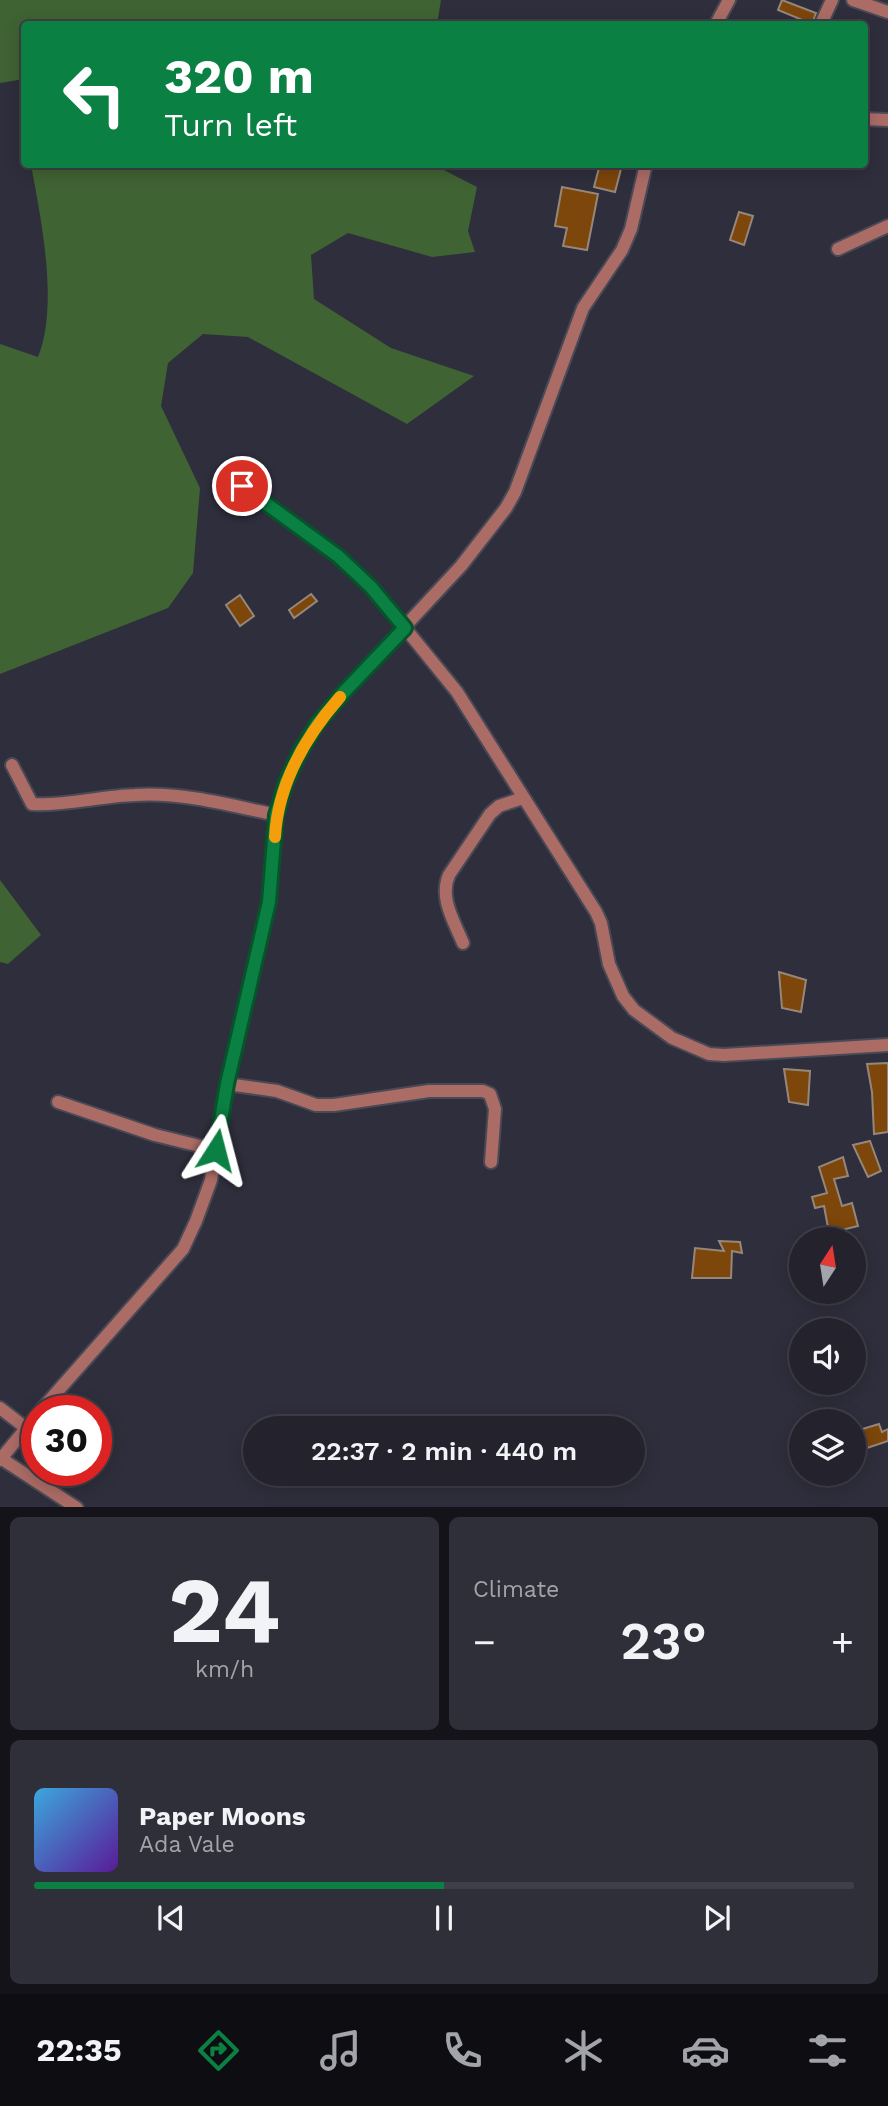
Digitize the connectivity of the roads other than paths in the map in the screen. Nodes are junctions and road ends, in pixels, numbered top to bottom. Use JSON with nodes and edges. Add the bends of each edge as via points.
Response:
{"nodes":[{"id":1,"x":729,"y":0,"type":"edge"},
{"id":2,"x":832,"y":0,"type":"edge"},
{"id":3,"x":853,"y":0,"type":"edge"},
{"id":4,"x":888,"y":12,"type":"edge"},
{"id":5,"x":718,"y":21,"type":"edge"},
{"id":6,"x":822,"y":21,"type":"edge"},
{"id":7,"x":868,"y":119,"type":"edge"},
{"id":8,"x":888,"y":120,"type":"edge"},
{"id":9,"x":645,"y":168,"type":"edge"},
{"id":10,"x":888,"y":226,"type":"edge"},
{"id":11,"x":838,"y":249,"type":"dead end"},
{"id":12,"x":242,"y":486,"type":"dead end"},
{"id":13,"x":405,"y":628,"type":"junction"},
{"id":14,"x":12,"y":765,"type":"dead end"},
{"id":15,"x":523,"y":798,"type":"junction"},
{"id":16,"x":276,"y":815,"type":"junction"},
{"id":17,"x":463,"y":943,"type":"dead end"},
{"id":18,"x":888,"y":1045,"type":"edge"},
{"id":19,"x":227,"y":1084,"type":"junction"},
{"id":20,"x":58,"y":1102,"type":"dead end"},
{"id":21,"x":216,"y":1150,"type":"junction"},
{"id":22,"x":491,"y":1162,"type":"dead end"},
{"id":23,"x":54,"y":1395,"type":"edge"},
{"id":24,"x":0,"y":1408,"type":"edge"},
{"id":25,"x":21,"y":1424,"type":"edge"},
{"id":26,"x":21,"y":1434,"type":"edge"},
{"id":27,"x":1,"y":1460,"type":"edge"},
{"id":28,"x":77,"y":1507,"type":"edge"}],
"edges":[{"from":1,"to":5,"type":"street"},
{"from":2,"to":6,"type":"street"},
{"from":3,"to":4,"type":"street"},
{"from":7,"to":8,"type":"street"},
{"from":9,"to":13,"type":"street","via":[[631,229],[583,308],[515,492],[482,540]]},
{"from":10,"to":11,"type":"street"},
{"from":12,"to":13,"type":"street","via":[[338,556]]},
{"from":13,"to":15,"type":"street","via":[[457,692]]},
{"from":13,"to":16,"type":"street","via":[[317,724],[286,782]]},
{"from":14,"to":16,"type":"street","via":[[32,804],[163,795]]},
{"from":15,"to":17,"type":"street","via":[[490,814],[444,886]]},
{"from":15,"to":18,"type":"street","via":[[601,923],[608,964],[623,996],[671,1038],[709,1054],[724,1055]]},
{"from":16,"to":19,"type":"street","via":[[269,902]]},
{"from":19,"to":21,"type":"street"},
{"from":19,"to":22,"type":"street","via":[[277,1091],[316,1105],[429,1091],[484,1091],[490,1094],[495,1109]]},
{"from":20,"to":21,"type":"street"},
{"from":21,"to":23,"type":"street","via":[[211,1180],[183,1249]]},
{"from":24,"to":25,"type":"street"},
{"from":26,"to":27,"type":"street"},
{"from":27,"to":28,"type":"street"}]}
